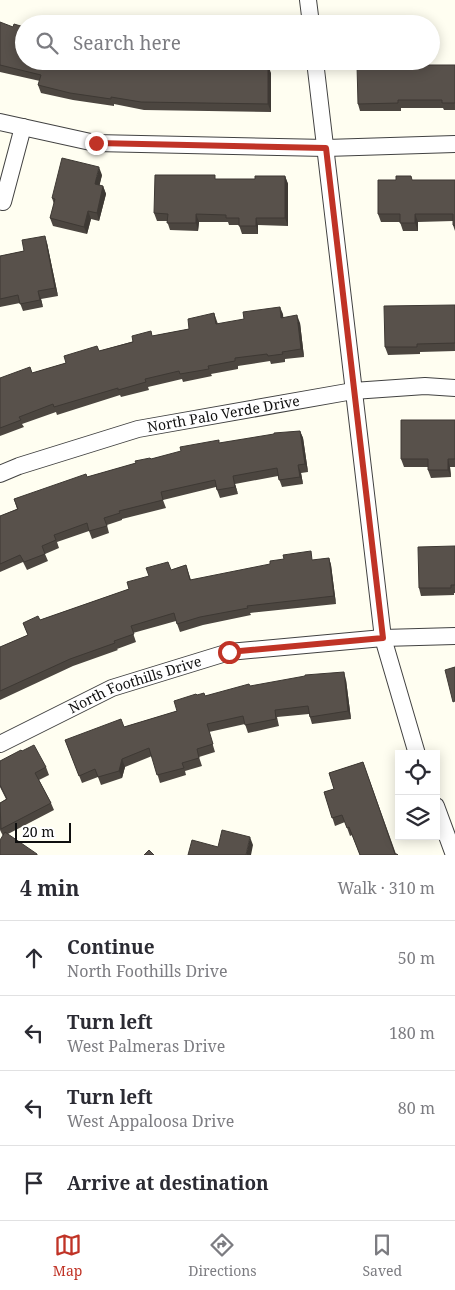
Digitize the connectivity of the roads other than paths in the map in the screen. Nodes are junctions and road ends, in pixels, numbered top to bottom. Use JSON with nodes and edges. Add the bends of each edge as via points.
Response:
{"nodes":[{"id":1,"x":308,"y":0,"type":"edge"},
{"id":2,"x":310,"y":15,"type":"edge"},
{"id":3,"x":316,"y":70,"type":"edge"},
{"id":4,"x":0,"y":122,"type":"edge"},
{"id":5,"x":23,"y":128,"type":"junction"},
{"id":6,"x":455,"y":144,"type":"edge"},
{"id":7,"x":326,"y":148,"type":"junction"},
{"id":8,"x":2,"y":202,"type":"dead end"},
{"id":9,"x":455,"y":388,"type":"edge"},
{"id":10,"x":353,"y":390,"type":"junction"},
{"id":11,"x":0,"y":474,"type":"edge"},
{"id":12,"x":455,"y":636,"type":"edge"},
{"id":13,"x":383,"y":638,"type":"junction"},
{"id":14,"x":0,"y":744,"type":"edge"},
{"id":15,"x":416,"y":750,"type":"edge"},
{"id":16,"x":440,"y":817,"type":"edge"},
{"id":17,"x":454,"y":855,"type":"edge"}],
"edges":[{"from":1,"to":2,"type":"street"},
{"from":3,"to":7,"type":"street"},
{"from":4,"to":5,"type":"street"},
{"from":5,"to":7,"type":"street","via":[[96,143]]},
{"from":5,"to":8,"type":"street"},
{"from":6,"to":7,"type":"street"},
{"from":7,"to":10,"type":"street"},
{"from":9,"to":10,"type":"street","name":"North Palo Verde Drive","via":[[425,386]]},
{"from":10,"to":11,"type":"street","name":"North Palo Verde Drive","via":[[138,429]]},
{"from":10,"to":13,"type":"street"},
{"from":12,"to":13,"type":"street","name":"North Foothills Drive"},
{"from":13,"to":14,"type":"street","name":"North Foothills Drive","via":[[229,652],[112,688]]},
{"from":13,"to":15,"type":"street"},
{"from":16,"to":17,"type":"street"}]}
